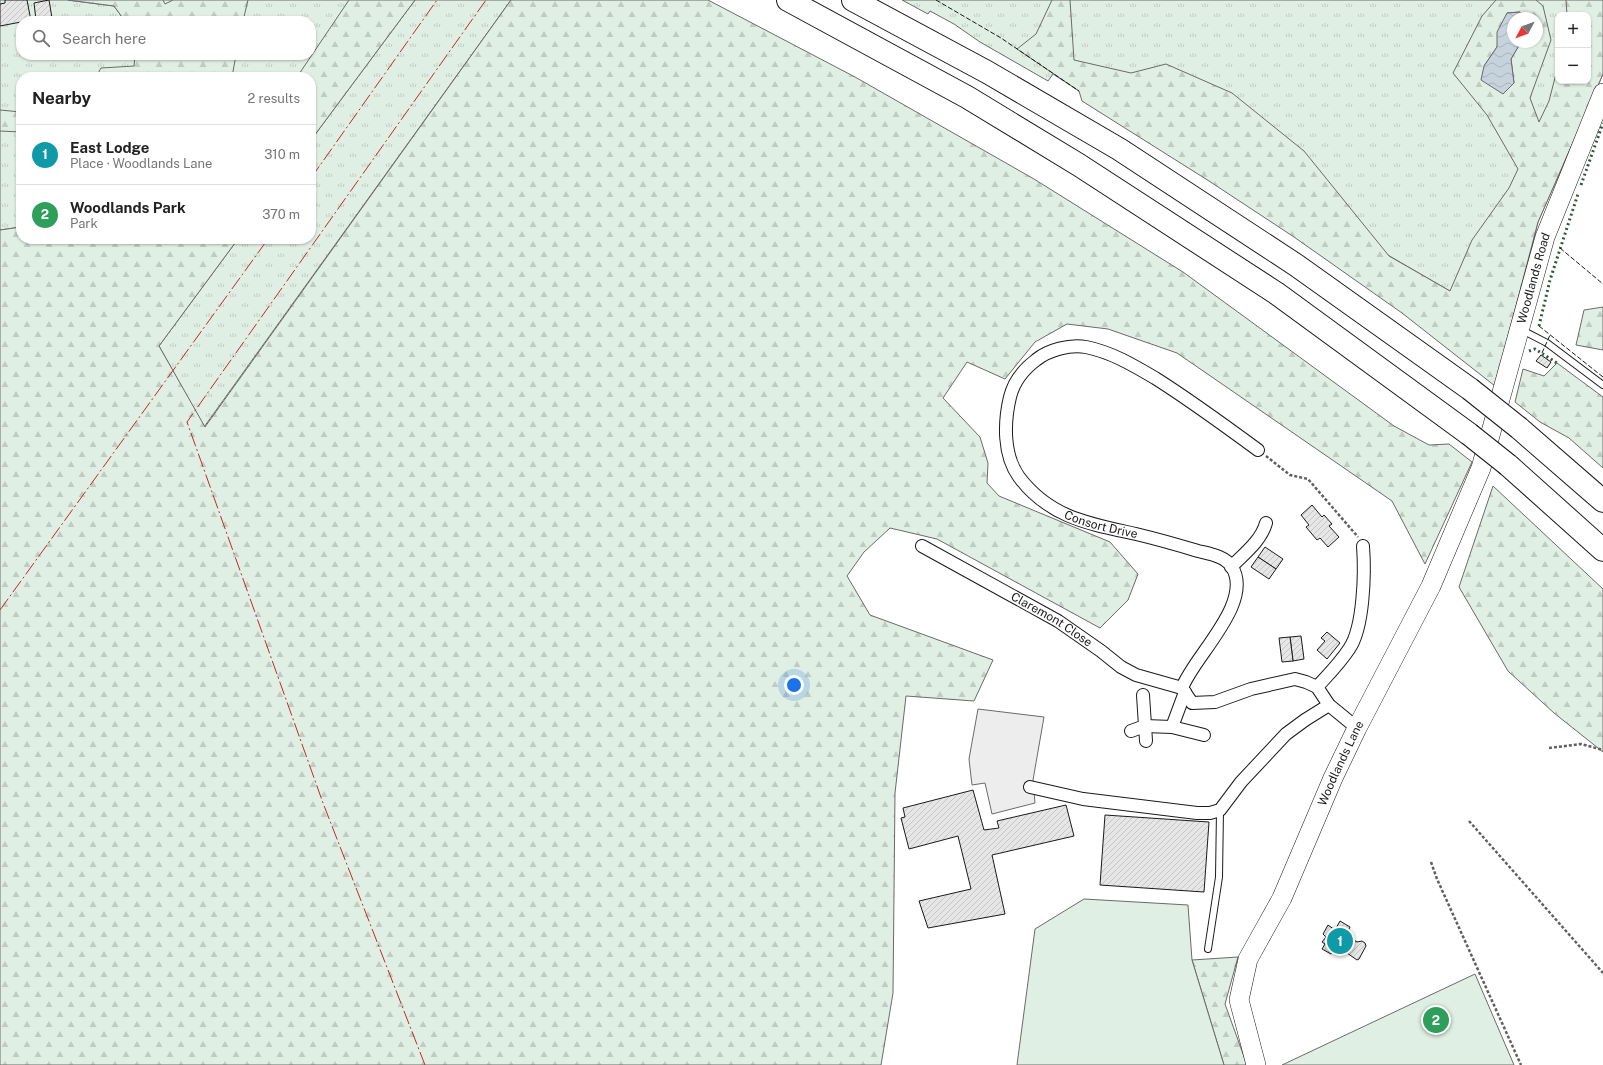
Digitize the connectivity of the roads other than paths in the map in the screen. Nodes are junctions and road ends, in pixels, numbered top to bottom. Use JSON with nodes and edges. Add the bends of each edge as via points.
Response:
{"nodes":[{"id":1,"x":788,"y":0,"type":"edge"},
{"id":2,"x":853,"y":0,"type":"edge"},
{"id":3,"x":1603,"y":93,"type":"edge"},
{"id":4,"x":1520,"y":330,"type":"junction"},
{"id":5,"x":1603,"y":385,"type":"edge"},
{"id":6,"x":1258,"y":450,"type":"road end"},
{"id":7,"x":1481,"y":468,"type":"joint"},
{"id":8,"x":1603,"y":502,"type":"edge"},
{"id":9,"x":1266,"y":523,"type":"dead end"},
{"id":10,"x":922,"y":546,"type":"dead end"},
{"id":11,"x":1363,"y":546,"type":"road end"},
{"id":12,"x":1603,"y":550,"type":"edge"},
{"id":13,"x":1232,"y":567,"type":"junction"},
{"id":14,"x":1317,"y":687,"type":"junction"},
{"id":15,"x":1183,"y":690,"type":"junction"},
{"id":16,"x":1142,"y":695,"type":"dead end"},
{"id":17,"x":1329,"y":705,"type":"junction"},
{"id":18,"x":1145,"y":726,"type":"junction"},
{"id":19,"x":1172,"y":727,"type":"junction"},
{"id":20,"x":1357,"y":728,"type":"junction"},
{"id":21,"x":1131,"y":731,"type":"dead end"},
{"id":22,"x":1204,"y":735,"type":"dead end"},
{"id":23,"x":1146,"y":740,"type":"dead end"},
{"id":24,"x":1030,"y":787,"type":"dead end"},
{"id":25,"x":1220,"y":810,"type":"junction"},
{"id":26,"x":1208,"y":949,"type":"dead end"},
{"id":27,"x":1256,"y":1065,"type":"edge"}],
"edges":[{"from":1,"to":12,"type":"highway","bridge":true,"via":[[967,97],[1080,165],[1276,293],[1469,434],[1508,465]]},
{"from":2,"to":8,"type":"highway","bridge":true,"via":[[987,72],[1119,149],[1296,265],[1470,389],[1519,428]]},
{"from":3,"to":4,"type":"main road","name":"Woodlands Road","via":[[1545,237]]},
{"from":4,"to":5,"type":"lane","via":[[1547,343]]},
{"from":4,"to":7,"type":"main road","name":"Woodlands Road"},
{"from":6,"to":13,"type":"street","name":"Consort Drive","via":[[1137,367],[1102,351],[1083,346],[1056,349],[1041,355],[1025,369],[1012,389],[1008,406],[1005,424],[1010,458],[1018,476],[1050,507],[1093,526],[1135,534],[1212,555],[1226,560]]},
{"from":7,"to":20,"type":"main road","name":"Woodlands Lane","via":[[1431,586]]},
{"from":9,"to":13,"type":"street","via":[[1257,541]]},
{"from":10,"to":15,"type":"street","name":"Claremont Close","via":[[1058,621],[1121,667],[1136,675]]},
{"from":11,"to":14,"type":"street","via":[[1359,629],[1350,649]]},
{"from":13,"to":15,"type":"street","via":[[1236,577],[1236,592],[1229,612],[1216,637],[1186,677]]},
{"from":14,"to":15,"type":"street","via":[[1295,679],[1251,689],[1216,702],[1192,703]]},
{"from":14,"to":17,"type":"street"},
{"from":15,"to":19,"type":"street"},
{"from":16,"to":18,"type":"street"},
{"from":17,"to":20,"type":"street"},
{"from":17,"to":25,"type":"street","via":[[1286,734],[1240,782]]},
{"from":18,"to":19,"type":"street"},
{"from":18,"to":21,"type":"street"},
{"from":18,"to":23,"type":"street"},
{"from":19,"to":22,"type":"street"},
{"from":20,"to":27,"type":"main road","name":"Woodlands Lane","via":[[1282,898],[1248,960],[1239,1000]]},
{"from":24,"to":25,"type":"street","via":[[1083,799],[1189,812],[1210,813]]},
{"from":25,"to":26,"type":"lane","via":[[1219,876]]}]}
